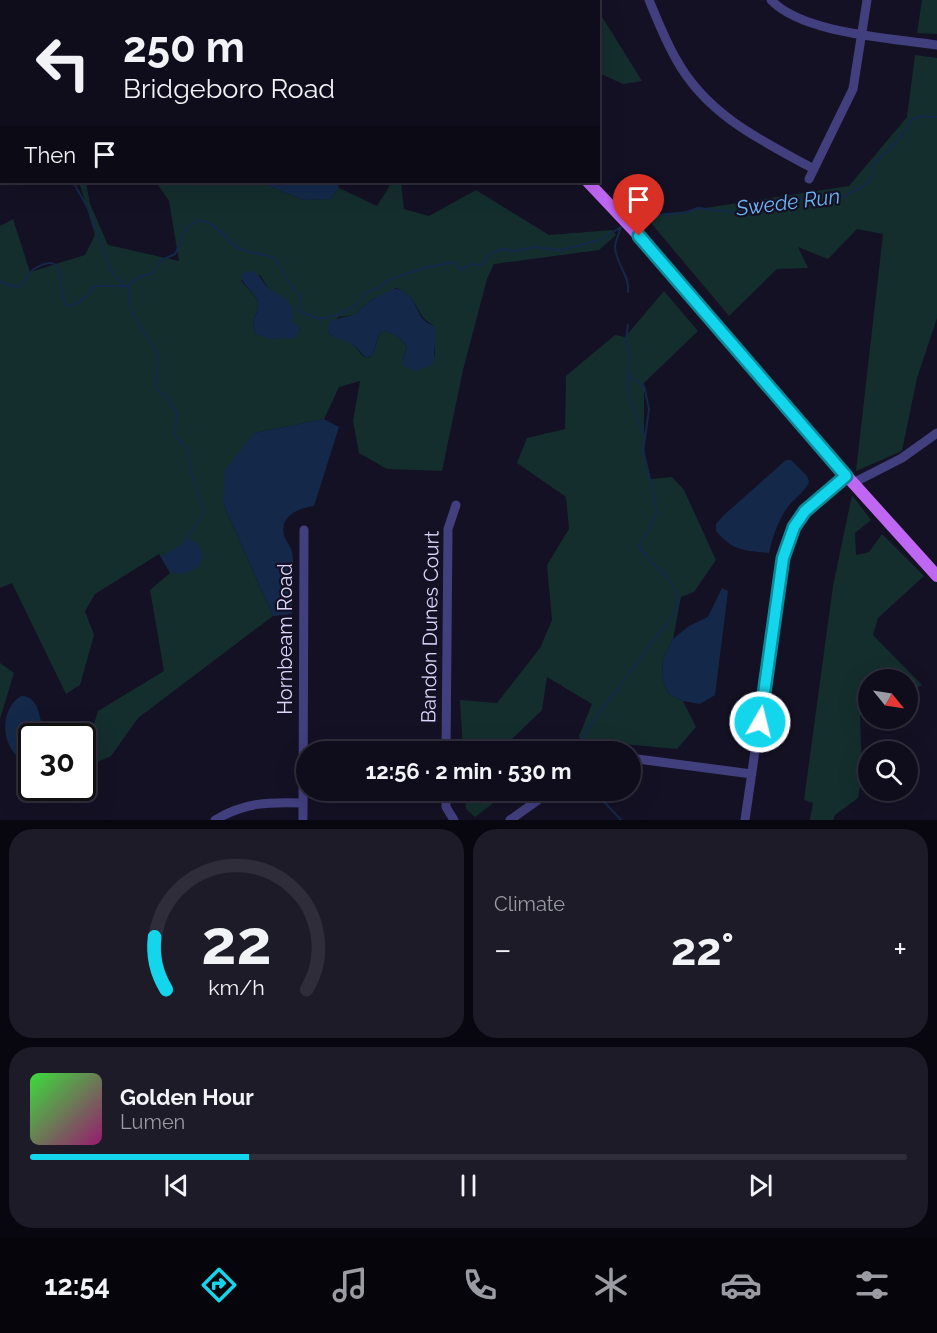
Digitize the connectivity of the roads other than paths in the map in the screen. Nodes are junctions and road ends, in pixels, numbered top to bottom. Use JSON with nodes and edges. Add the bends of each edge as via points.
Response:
{"nodes":[{"id":1,"x":648,"y":0,"type":"edge"},
{"id":2,"x":771,"y":0,"type":"edge"},
{"id":3,"x":867,"y":0,"type":"edge"},
{"id":4,"x":862,"y":34,"type":"junction"},
{"id":5,"x":937,"y":45,"type":"edge"},
{"id":6,"x":814,"y":168,"type":"junction"},
{"id":7,"x":809,"y":179,"type":"dead end"},
{"id":8,"x":589,"y":183,"type":"edge"},
{"id":9,"x":937,"y":433,"type":"edge"},
{"id":10,"x":849,"y":479,"type":"junction"},
{"id":11,"x":456,"y":505,"type":"dead end"},
{"id":12,"x":304,"y":530,"type":"dead end"},
{"id":13,"x":937,"y":576,"type":"edge"},
{"id":14,"x":446,"y":741,"type":"edge"},
{"id":15,"x":641,"y":759,"type":"edge"},
{"id":16,"x":752,"y":774,"type":"junction"},
{"id":17,"x":446,"y":801,"type":"edge"},
{"id":18,"x":537,"y":801,"type":"edge"},
{"id":19,"x":302,"y":803,"type":"junction"},
{"id":20,"x":215,"y":820,"type":"edge"},
{"id":21,"x":303,"y":820,"type":"edge"},
{"id":22,"x":454,"y":820,"type":"edge"},
{"id":23,"x":510,"y":820,"type":"edge"},
{"id":24,"x":745,"y":820,"type":"edge"}],
"edges":[{"from":1,"to":6,"type":"street","via":[[676,59],[724,117]]},
{"from":2,"to":4,"type":"street","via":[[813,25]]},
{"from":3,"to":4,"type":"street"},
{"from":4,"to":5,"type":"street"},
{"from":4,"to":6,"type":"street","via":[[853,89]]},
{"from":6,"to":7,"type":"street"},
{"from":8,"to":10,"type":"main road"},
{"from":9,"to":10,"type":"street","via":[[902,458]]},
{"from":10,"to":13,"type":"main road"},
{"from":10,"to":16,"type":"street","via":[[805,511],[794,527],[783,558]]},
{"from":11,"to":14,"type":"street","name":"Bandon Dunes Court","via":[[448,529]]},
{"from":12,"to":19,"type":"street","name":"Hornbeam Road"},
{"from":15,"to":16,"type":"street"},
{"from":16,"to":24,"type":"street"},
{"from":17,"to":22,"type":"street"},
{"from":18,"to":23,"type":"street"},
{"from":19,"to":20,"type":"street","via":[[263,802]]},
{"from":19,"to":21,"type":"street","name":"Hornbeam Road"}]}
